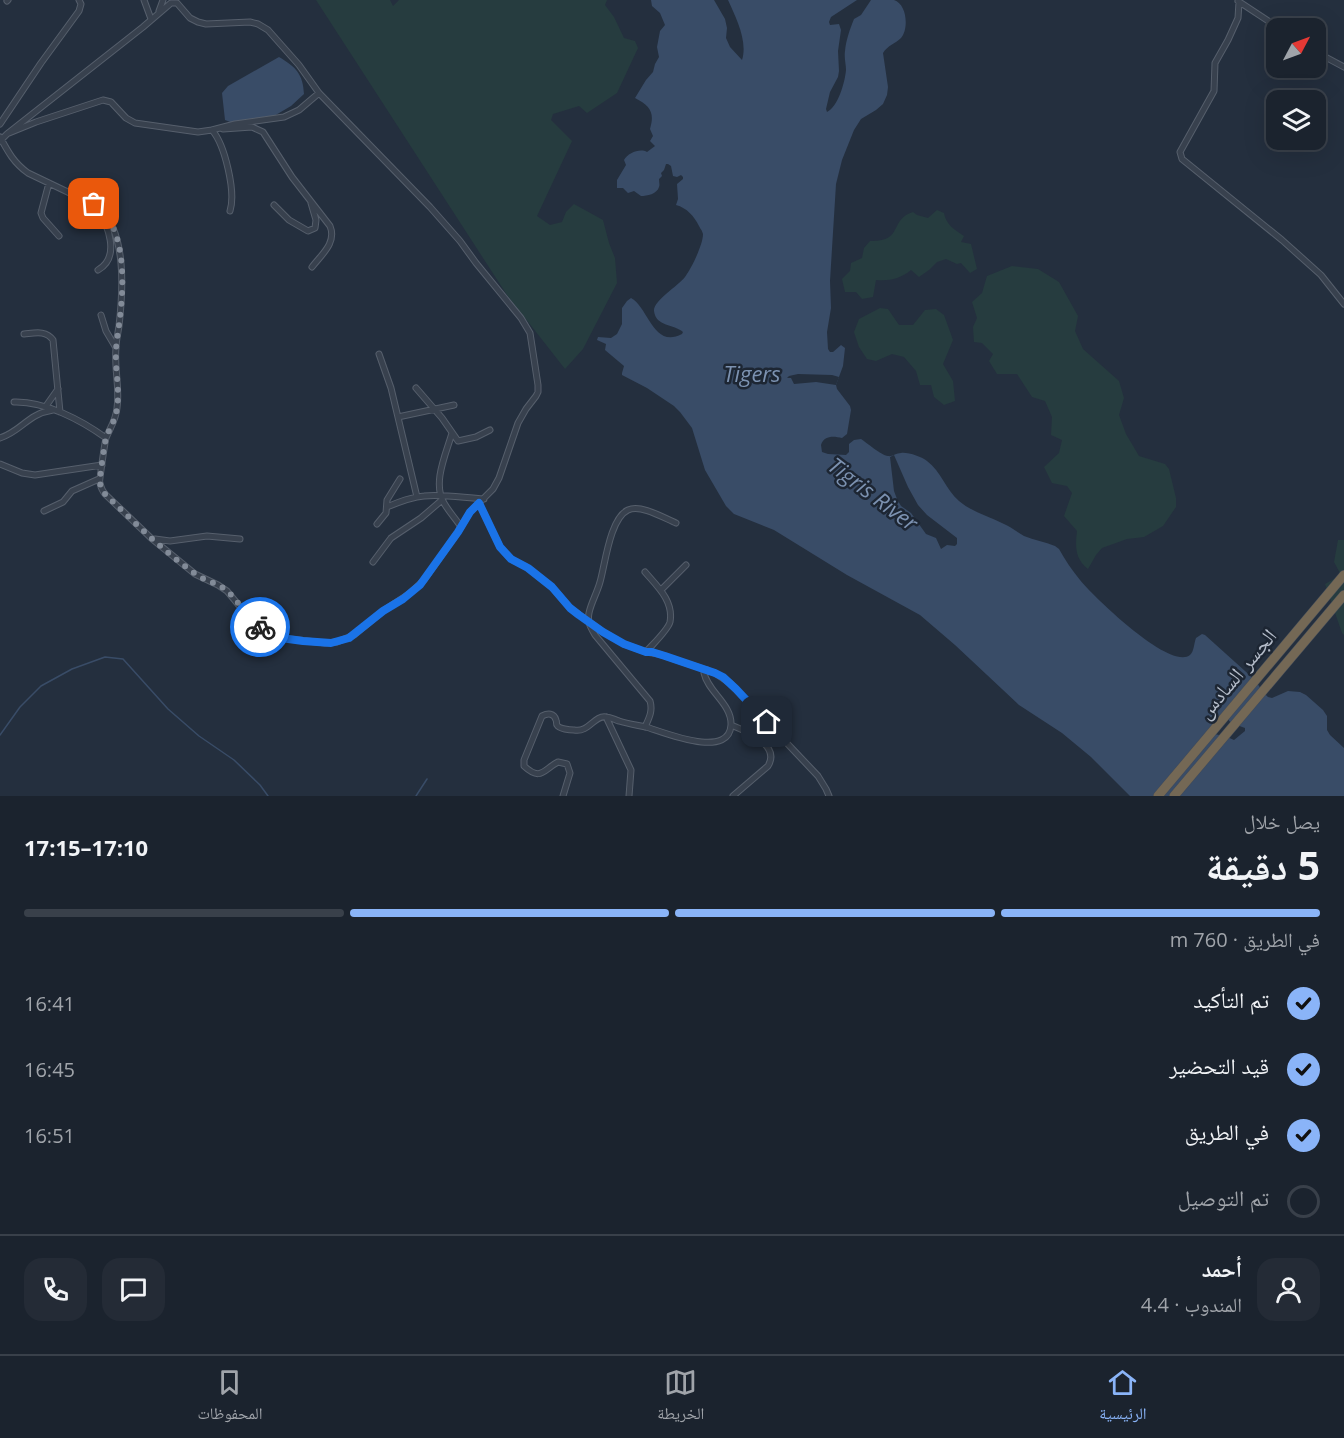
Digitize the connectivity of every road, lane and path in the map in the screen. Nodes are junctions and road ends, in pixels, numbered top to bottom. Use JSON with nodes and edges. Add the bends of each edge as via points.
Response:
{"nodes":[{"id":1,"x":79,"y":0,"type":"edge"},
{"id":2,"x":144,"y":0,"type":"edge"},
{"id":3,"x":163,"y":0,"type":"edge"},
{"id":4,"x":1238,"y":1,"type":"edge"},
{"id":5,"x":159,"y":12,"type":"junction"},
{"id":6,"x":151,"y":19,"type":"junction"},
{"id":7,"x":1266,"y":19,"type":"edge"},
{"id":8,"x":1326,"y":57,"type":"edge"},
{"id":9,"x":1344,"y":67,"type":"edge"},
{"id":10,"x":319,"y":93,"type":"junction"},
{"id":11,"x":0,"y":124,"type":"edge"},
{"id":12,"x":215,"y":129,"type":"junction"},
{"id":13,"x":8,"y":134,"type":"junction"},
{"id":14,"x":0,"y":139,"type":"edge"},
{"id":15,"x":49,"y":183,"type":"junction"},
{"id":16,"x":311,"y":201,"type":"junction"},
{"id":17,"x":94,"y":204,"type":"junction"},
{"id":18,"x":274,"y":205,"type":"dead end"},
{"id":19,"x":230,"y":211,"type":"dead end"},
{"id":20,"x":59,"y":236,"type":"dead end"},
{"id":21,"x":312,"y":267,"type":"dead end"},
{"id":22,"x":98,"y":270,"type":"dead end"},
{"id":23,"x":1344,"y":304,"type":"edge"},
{"id":24,"x":101,"y":315,"type":"dead end"},
{"id":25,"x":24,"y":334,"type":"dead end"},
{"id":26,"x":116,"y":348,"type":"junction"},
{"id":27,"x":379,"y":354,"type":"dead end"},
{"id":28,"x":416,"y":388,"type":"dead end"},
{"id":29,"x":58,"y":389,"type":"junction"},
{"id":30,"x":14,"y":402,"type":"dead end"},
{"id":31,"x":28,"y":402,"type":"junction"},
{"id":32,"x":454,"y":405,"type":"dead end"},
{"id":33,"x":46,"y":406,"type":"junction"},
{"id":34,"x":434,"y":409,"type":"junction"},
{"id":35,"x":57,"y":411,"type":"junction"},
{"id":36,"x":398,"y":417,"type":"junction"},
{"id":37,"x":30,"y":418,"type":"junction"},
{"id":38,"x":490,"y":430,"type":"dead end"},
{"id":39,"x":452,"y":433,"type":"junction"},
{"id":40,"x":0,"y":438,"type":"edge"},
{"id":41,"x":106,"y":438,"type":"junction"},
{"id":42,"x":0,"y":464,"type":"edge"},
{"id":43,"x":102,"y":465,"type":"junction"},
{"id":44,"x":400,"y":479,"type":"dead end"},
{"id":45,"x":99,"y":480,"type":"junction"},
{"id":46,"x":417,"y":497,"type":"junction"},
{"id":47,"x":441,"y":498,"type":"junction"},
{"id":48,"x":481,"y":501,"type":"junction"},
{"id":49,"x":387,"y":507,"type":"junction"},
{"id":50,"x":44,"y":511,"type":"dead end"},
{"id":51,"x":676,"y":523,"type":"dead end"},
{"id":52,"x":377,"y":524,"type":"dead end"},
{"id":53,"x":461,"y":526,"type":"junction"},
{"id":54,"x":151,"y":538,"type":"junction"},
{"id":55,"x":240,"y":539,"type":"dead end"},
{"id":56,"x":373,"y":562,"type":"dead end"},
{"id":57,"x":687,"y":565,"type":"dead end"},
{"id":58,"x":645,"y":572,"type":"dead end"},
{"id":59,"x":1344,"y":575,"type":"edge"},
{"id":60,"x":661,"y":590,"type":"junction"},
{"id":61,"x":1344,"y":595,"type":"edge"},
{"id":62,"x":589,"y":621,"type":"junction"},
{"id":63,"x":646,"y":652,"type":"junction"},
{"id":64,"x":707,"y":670,"type":"junction"},
{"id":65,"x":606,"y":717,"type":"junction"},
{"id":66,"x":731,"y":725,"type":"junction"},
{"id":67,"x":645,"y":727,"type":"junction"},
{"id":68,"x":562,"y":796,"type":"edge"},
{"id":69,"x":629,"y":796,"type":"edge"},
{"id":70,"x":734,"y":796,"type":"edge"},
{"id":71,"x":829,"y":796,"type":"edge"},
{"id":72,"x":1158,"y":796,"type":"edge"},
{"id":73,"x":1174,"y":796,"type":"edge"}],
"edges":[{"from":1,"to":11,"type":"street","via":[[79,11]]},
{"from":2,"to":6,"type":"street"},
{"from":3,"to":5,"type":"street"},
{"from":4,"to":7,"type":"street"},
{"from":4,"to":23,"type":"street","via":[[1238,18],[1215,63],[1214,92],[1180,152],[1182,159],[1282,240],[1321,275]]},
{"from":5,"to":6,"type":"street"},
{"from":5,"to":10,"type":"street","via":[[174,2],[202,24],[242,21],[262,26]]},
{"from":6,"to":13,"type":"street"},
{"from":8,"to":9,"type":"street"},
{"from":10,"to":12,"type":"street","via":[[284,117]]},
{"from":10,"to":48,"type":"street","via":[[460,241],[530,333],[538,392],[518,423],[496,483]]},
{"from":12,"to":13,"type":"street","via":[[192,131],[135,123],[111,102],[103,100]]},
{"from":12,"to":16,"type":"street","via":[[252,127],[263,132]]},
{"from":12,"to":19,"type":"street","via":[[232,191]]},
{"from":13,"to":14,"type":"street"},
{"from":14,"to":15,"type":"street","via":[[22,169]]},
{"from":15,"to":17,"type":"street"},
{"from":15,"to":20,"type":"street","via":[[41,213]]},
{"from":16,"to":18,"type":"street","via":[[316,224],[308,231]]},
{"from":16,"to":21,"type":"street","via":[[332,233],[329,245]]},
{"from":17,"to":22,"type":"street","via":[[106,224],[111,251],[107,263]]},
{"from":17,"to":26,"type":"street","via":[[114,227],[121,261]]},
{"from":24,"to":26,"type":"street"},
{"from":25,"to":29,"type":"street","via":[[44,333],[53,340]]},
{"from":26,"to":41,"type":"street","via":[[117,408]]},
{"from":27,"to":36,"type":"street"},
{"from":28,"to":34,"type":"street"},
{"from":29,"to":33,"type":"street"},
{"from":29,"to":35,"type":"street"},
{"from":30,"to":31,"type":"street"},
{"from":31,"to":33,"type":"street"},
{"from":31,"to":37,"type":"street"},
{"from":32,"to":34,"type":"street"},
{"from":33,"to":35,"type":"street"},
{"from":34,"to":36,"type":"street"},
{"from":34,"to":39,"type":"street"},
{"from":35,"to":37,"type":"street","via":[[44,411]]},
{"from":35,"to":41,"type":"street"},
{"from":36,"to":46,"type":"street"},
{"from":37,"to":40,"type":"street"},
{"from":38,"to":39,"type":"street","via":[[460,442]]},
{"from":39,"to":47,"type":"street","via":[[440,474]]},
{"from":41,"to":43,"type":"street"},
{"from":42,"to":43,"type":"street","via":[[35,475]]},
{"from":43,"to":45,"type":"street"},
{"from":44,"to":49,"type":"street"},
{"from":45,"to":50,"type":"street","via":[[72,491],[63,502]]},
{"from":45,"to":54,"type":"street","via":[[106,495]]},
{"from":46,"to":47,"type":"street"},
{"from":46,"to":49,"type":"street"},
{"from":47,"to":48,"type":"street"},
{"from":47,"to":53,"type":"street"},
{"from":47,"to":56,"type":"street","via":[[421,518],[391,538]]},
{"from":48,"to":53,"type":"street"},
{"from":48,"to":62,"type":"street","via":[[500,547]]},
{"from":49,"to":52,"type":"street"},
{"from":51,"to":62,"type":"street","via":[[642,509],[623,513],[610,538]]},
{"from":53,"to":54,"type":"street","via":[[414,590],[354,635],[331,643],[268,633],[251,620],[227,591],[198,576]]},
{"from":54,"to":55,"type":"street"},
{"from":57,"to":60,"type":"street"},
{"from":58,"to":60,"type":"street"},
{"from":59,"to":72,"type":"highway","name":"الجسر السادس"},
{"from":60,"to":63,"type":"street","via":[[667,599],[670,621]]},
{"from":61,"to":73,"type":"highway","name":"الجسر السادس"},
{"from":62,"to":63,"type":"street","via":[[613,639]]},
{"from":62,"to":67,"type":"street","via":[[595,635],[650,701],[652,707]]},
{"from":63,"to":64,"type":"street"},
{"from":64,"to":66,"type":"street","via":[[704,676],[729,712]]},
{"from":64,"to":71,"type":"street","via":[[736,689],[818,776]]},
{"from":65,"to":67,"type":"street"},
{"from":65,"to":68,"type":"street","via":[[577,731],[559,727],[552,714],[540,718],[524,766],[540,774],[555,763],[567,764],[570,773]]},
{"from":65,"to":69,"type":"street","via":[[631,770]]},
{"from":66,"to":67,"type":"street","via":[[725,737],[708,743]]},
{"from":66,"to":70,"type":"street","via":[[755,735],[771,756],[768,766]]}]}
